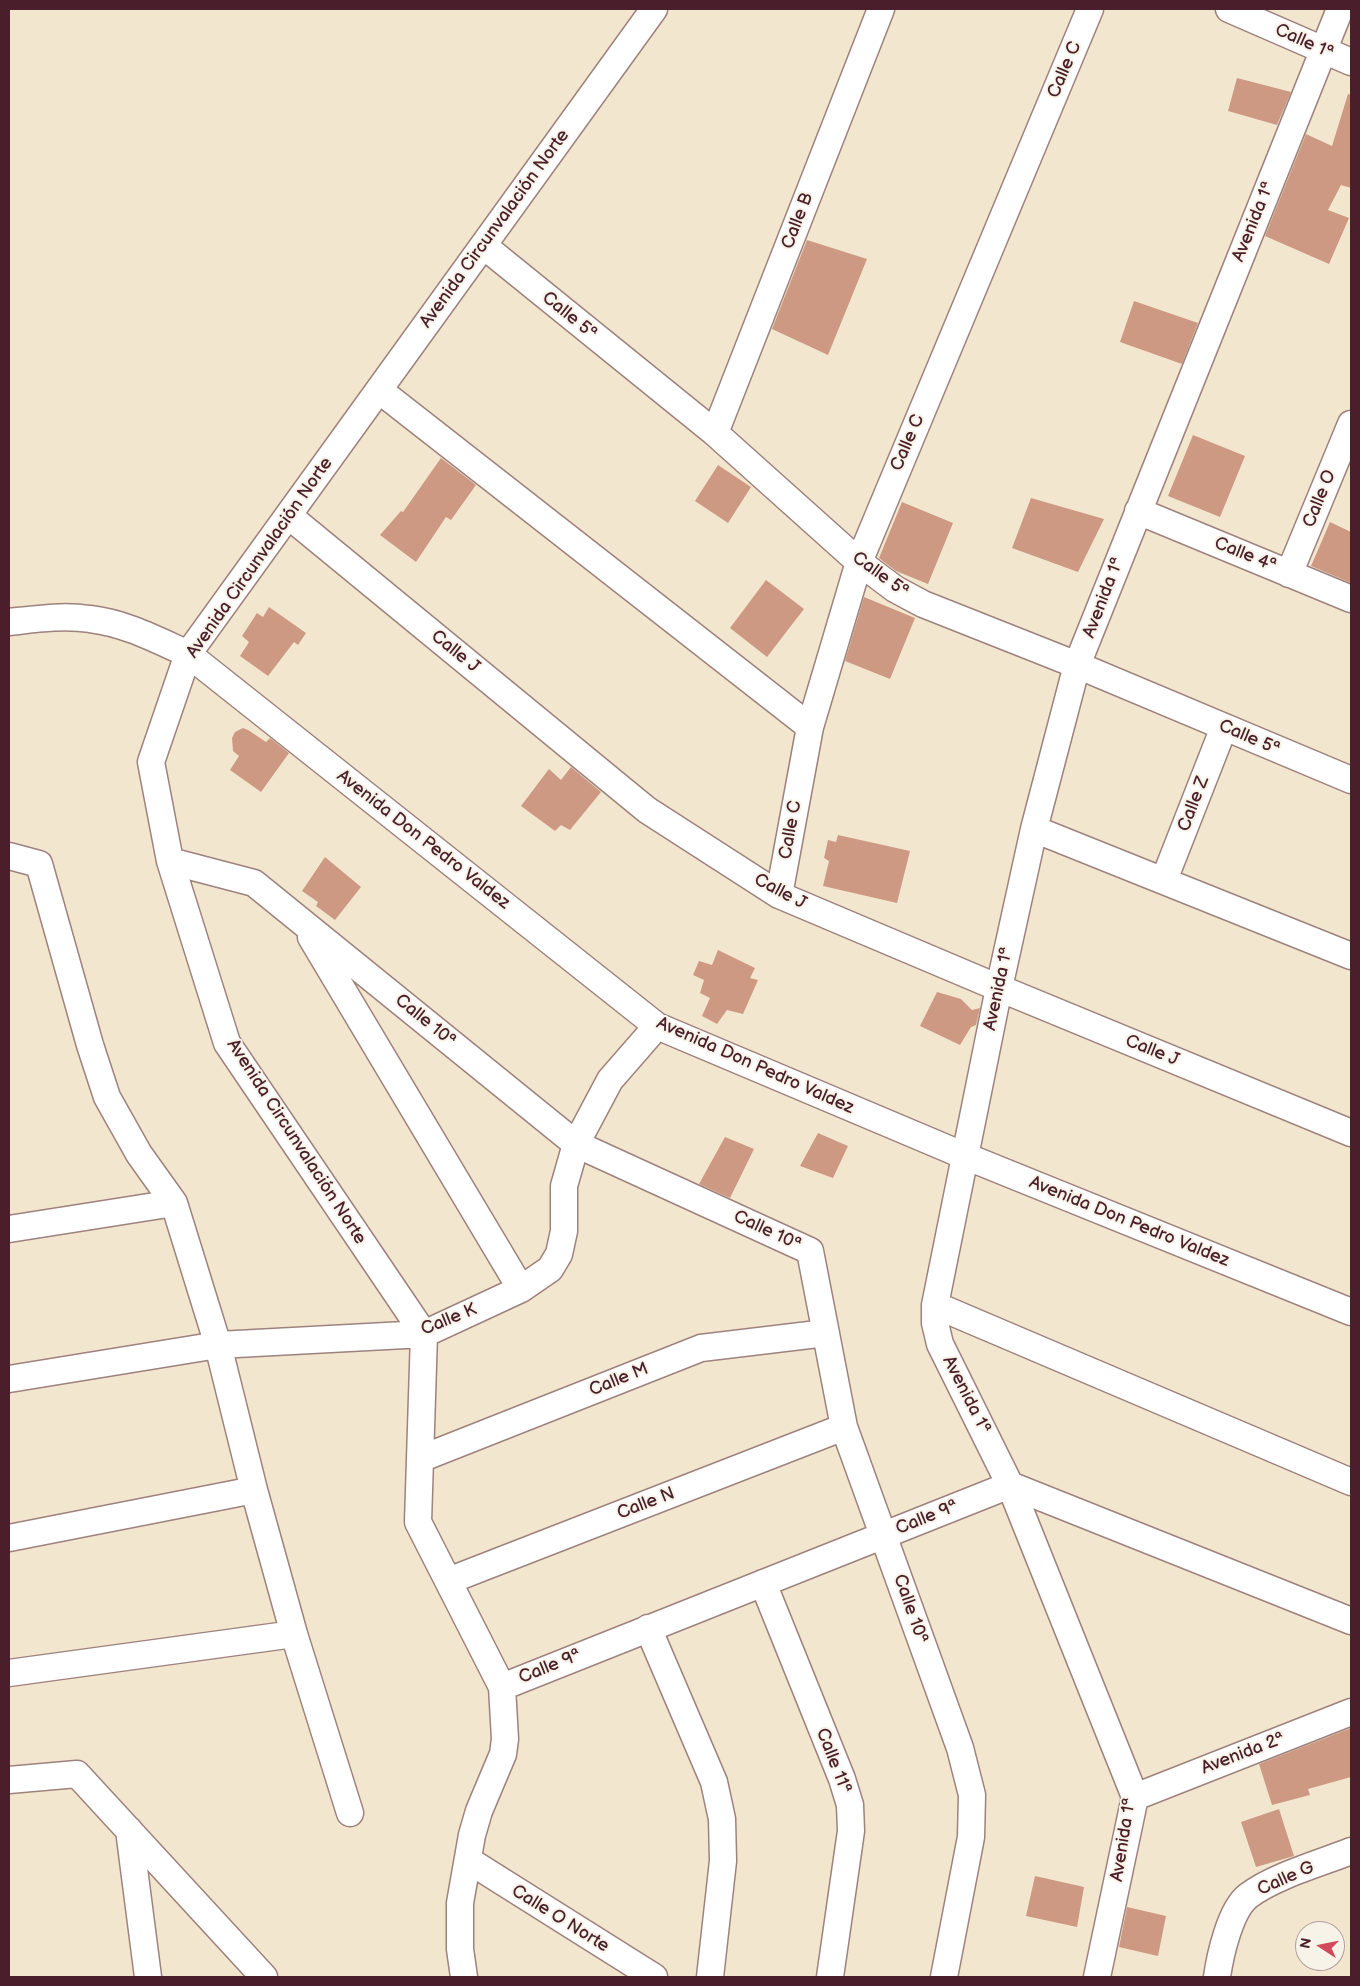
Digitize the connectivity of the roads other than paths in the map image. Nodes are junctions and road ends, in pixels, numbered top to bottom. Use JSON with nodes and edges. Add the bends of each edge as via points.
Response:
{"nodes":[{"id":1,"x":654,"y":9,"type":"edge"},
{"id":2,"x":881,"y":9,"type":"edge"},
{"id":3,"x":1090,"y":9,"type":"edge"},
{"id":4,"x":1230,"y":9,"type":"edge"},
{"id":5,"x":1340,"y":9,"type":"edge"},
{"id":6,"x":1323,"y":51,"type":"junction"},
{"id":7,"x":1351,"y":62,"type":"edge"},
{"id":8,"x":484,"y":246,"type":"junction"},
{"id":9,"x":379,"y":390,"type":"junction"},
{"id":10,"x":1351,"y":424,"type":"edge"},
{"id":11,"x":714,"y":432,"type":"junction"},
{"id":12,"x":1138,"y":511,"type":"junction"},
{"id":13,"x":289,"y":516,"type":"junction"},
{"id":14,"x":859,"y":562,"type":"junction"},
{"id":15,"x":1290,"y":574,"type":"junction"},
{"id":16,"x":1351,"y":599,"type":"edge"},
{"id":17,"x":9,"y":622,"type":"edge"},
{"id":18,"x":188,"y":654,"type":"junction"},
{"id":19,"x":1077,"y":665,"type":"junction"},
{"id":20,"x":810,"y":727,"type":"junction"},
{"id":21,"x":1224,"y":727,"type":"junction"},
{"id":22,"x":1351,"y":780,"type":"edge"},
{"id":23,"x":1034,"y":829,"type":"junction"},
{"id":24,"x":9,"y":856,"type":"edge"},
{"id":25,"x":170,"y":861,"type":"junction"},
{"id":26,"x":1164,"y":880,"type":"junction"},
{"id":27,"x":779,"y":895,"type":"junction"},
{"id":28,"x":301,"y":921,"type":"junction"},
{"id":29,"x":1351,"y":956,"type":"edge"},
{"id":30,"x":999,"y":988,"type":"junction"},
{"id":31,"x":657,"y":1026,"type":"junction"},
{"id":32,"x":1351,"y":1132,"type":"edge"},
{"id":33,"x":576,"y":1144,"type":"junction"},
{"id":34,"x":965,"y":1156,"type":"junction"},
{"id":35,"x":174,"y":1203,"type":"junction"},
{"id":36,"x":9,"y":1229,"type":"edge"},
{"id":37,"x":521,"y":1289,"type":"junction"},
{"id":38,"x":935,"y":1305,"type":"junction"},
{"id":39,"x":1351,"y":1312,"type":"edge"},
{"id":40,"x":826,"y":1333,"type":"junction"},
{"id":41,"x":424,"y":1334,"type":"junction"},
{"id":42,"x":218,"y":1345,"type":"junction"},
{"id":43,"x":9,"y":1378,"type":"edge"},
{"id":44,"x":844,"y":1426,"type":"junction"},
{"id":45,"x":420,"y":1459,"type":"junction"},
{"id":46,"x":1351,"y":1482,"type":"edge"},
{"id":47,"x":1010,"y":1485,"type":"junction"},
{"id":48,"x":254,"y":1490,"type":"junction"},
{"id":49,"x":884,"y":1535,"type":"junction"},
{"id":50,"x":9,"y":1538,"type":"edge"},
{"id":51,"x":448,"y":1581,"type":"junction"},
{"id":52,"x":763,"y":1583,"type":"junction"},
{"id":53,"x":1351,"y":1621,"type":"edge"},
{"id":54,"x":648,"y":1628,"type":"junction"},
{"id":55,"x":294,"y":1634,"type":"junction"},
{"id":56,"x":9,"y":1673,"type":"edge"},
{"id":57,"x":502,"y":1687,"type":"junction"},
{"id":58,"x":1351,"y":1712,"type":"edge"},
{"id":59,"x":9,"y":1780,"type":"edge"},
{"id":60,"x":1134,"y":1797,"type":"junction"},
{"id":61,"x":350,"y":1813,"type":"dead end"},
{"id":62,"x":129,"y":1830,"type":"junction"},
{"id":63,"x":1351,"y":1851,"type":"edge"},
{"id":64,"x":468,"y":1860,"type":"junction"},
{"id":65,"x":148,"y":1977,"type":"edge"},
{"id":66,"x":264,"y":1977,"type":"edge"},
{"id":67,"x":464,"y":1977,"type":"edge"},
{"id":68,"x":654,"y":1977,"type":"edge"},
{"id":69,"x":710,"y":1977,"type":"edge"},
{"id":70,"x":830,"y":1977,"type":"edge"},
{"id":71,"x":944,"y":1977,"type":"edge"},
{"id":72,"x":1097,"y":1977,"type":"edge"},
{"id":73,"x":1217,"y":1977,"type":"edge"}],
"edges":[{"from":1,"to":8,"type":"street","name":"Avenida Circunvalación Norte"},
{"from":2,"to":11,"type":"street","name":"Calle B"},
{"from":3,"to":14,"type":"street","name":"Calle C"},
{"from":4,"to":6,"type":"street","name":"Calle 1ª"},
{"from":5,"to":6,"type":"street","name":"Avenida 1ª"},
{"from":6,"to":7,"type":"street","name":"Calle 1ª"},
{"from":6,"to":12,"type":"street","name":"Avenida 1ª"},
{"from":8,"to":9,"type":"street","name":"Avenida Circunvalación Norte"},
{"from":8,"to":11,"type":"street","name":"Calle 5ª"},
{"from":9,"to":13,"type":"street","name":"Avenida Circunvalación Norte"},
{"from":9,"to":20,"type":"street"},
{"from":10,"to":15,"type":"street","name":"Calle O"},
{"from":11,"to":14,"type":"street","name":"Calle 5ª"},
{"from":12,"to":15,"type":"street","name":"Calle 4ª"},
{"from":12,"to":19,"type":"street","name":"Avenida 1ª"},
{"from":13,"to":18,"type":"street","name":"Avenida Circunvalación Norte"},
{"from":13,"to":27,"type":"street","name":"Calle J","via":[[647,810]]},
{"from":14,"to":19,"type":"street","name":"Calle 5ª","via":[[895,589],[923,604]]},
{"from":14,"to":20,"type":"street","name":"Calle C"},
{"from":15,"to":16,"type":"street","name":"Calle 4ª"},
{"from":17,"to":18,"type":"street","name":"Avenida Don Pedro Valdez","via":[[53,617],[91,618],[132,629]]},
{"from":18,"to":25,"type":"street","name":"Avenida Circunvalación Norte","via":[[151,762]]},
{"from":18,"to":31,"type":"street","name":"Avenida Don Pedro Valdez"},
{"from":19,"to":21,"type":"street","name":"Calle 5ª"},
{"from":19,"to":23,"type":"street","name":"Avenida 1ª"},
{"from":20,"to":27,"type":"street","name":"Calle C"},
{"from":21,"to":22,"type":"street","name":"Calle 5ª"},
{"from":21,"to":26,"type":"street","name":"Calle Z"},
{"from":23,"to":26,"type":"street"},
{"from":23,"to":30,"type":"street","name":"Avenida 1ª"},
{"from":24,"to":35,"type":"street","via":[[39,864],[107,1097],[139,1154]]},
{"from":25,"to":28,"type":"street","name":"Calle 10ª","via":[[254,883]]},
{"from":25,"to":41,"type":"street","name":"Avenida Circunvalación Norte","via":[[227,1043]]},
{"from":26,"to":29,"type":"street"},
{"from":27,"to":30,"type":"street","name":"Calle J"},
{"from":28,"to":33,"type":"street","name":"Calle 10ª"},
{"from":28,"to":37,"type":"street"},
{"from":30,"to":32,"type":"street","name":"Calle J"},
{"from":30,"to":34,"type":"street","name":"Avenida 1ª"},
{"from":31,"to":33,"type":"street","name":"Calle K","via":[[610,1080]]},
{"from":31,"to":34,"type":"street","name":"Avenida Don Pedro Valdez"},
{"from":33,"to":37,"type":"street","name":"Calle K","via":[[564,1186],[564,1231],[558,1254],[550,1269]]},
{"from":33,"to":40,"type":"street","name":"Calle 10ª","via":[[810,1251]]},
{"from":34,"to":38,"type":"street","name":"Avenida 1ª"},
{"from":34,"to":39,"type":"street","name":"Avenida Don Pedro Valdez"},
{"from":35,"to":36,"type":"street"},
{"from":35,"to":42,"type":"street"},
{"from":37,"to":41,"type":"street","name":"Calle K"},
{"from":38,"to":46,"type":"street"},
{"from":38,"to":47,"type":"street","name":"Avenida 1ª","via":[[940,1344]]},
{"from":40,"to":44,"type":"street","name":"Calle 10ª"},
{"from":40,"to":45,"type":"street","name":"Calle M","via":[[701,1348]]},
{"from":41,"to":42,"type":"street","name":"Calle K"},
{"from":41,"to":45,"type":"street"},
{"from":42,"to":43,"type":"street","name":"Calle K"},
{"from":42,"to":48,"type":"street"},
{"from":44,"to":49,"type":"street","name":"Calle 10ª"},
{"from":44,"to":51,"type":"street","name":"Calle N"},
{"from":45,"to":51,"type":"street","via":[[418,1522]]},
{"from":47,"to":49,"type":"street","name":"Calle 9ª"},
{"from":47,"to":53,"type":"street"},
{"from":47,"to":60,"type":"street","name":"Avenida 1ª"},
{"from":48,"to":50,"type":"street"},
{"from":48,"to":55,"type":"street"},
{"from":49,"to":52,"type":"street","name":"Calle 9ª"},
{"from":49,"to":71,"type":"street","name":"Calle 10ª","via":[[960,1748],[972,1795],[971,1837]]},
{"from":51,"to":57,"type":"street"},
{"from":52,"to":54,"type":"street","name":"Calle 9ª"},
{"from":52,"to":70,"type":"street","name":"Calle 11ª","via":[[850,1805],[851,1831]]},
{"from":54,"to":57,"type":"street","name":"Calle 9ª"},
{"from":54,"to":69,"type":"street","via":[[714,1782],[722,1819],[723,1860]]},
{"from":55,"to":56,"type":"street"},
{"from":55,"to":61,"type":"street"},
{"from":57,"to":64,"type":"street","via":[[503,1754],[479,1811]]},
{"from":58,"to":60,"type":"street","name":"Avenida 2ª"},
{"from":59,"to":62,"type":"street","via":[[77,1774]]},
{"from":60,"to":72,"type":"street","name":"Avenida 1ª"},
{"from":62,"to":65,"type":"street"},
{"from":62,"to":66,"type":"street"},
{"from":63,"to":73,"type":"street","name":"Calle G","via":[[1277,1880],[1247,1896],[1233,1918],[1221,1950]]},
{"from":64,"to":67,"type":"street","via":[[460,1903]]},
{"from":64,"to":68,"type":"street","name":"Calle O Norte"}]}
